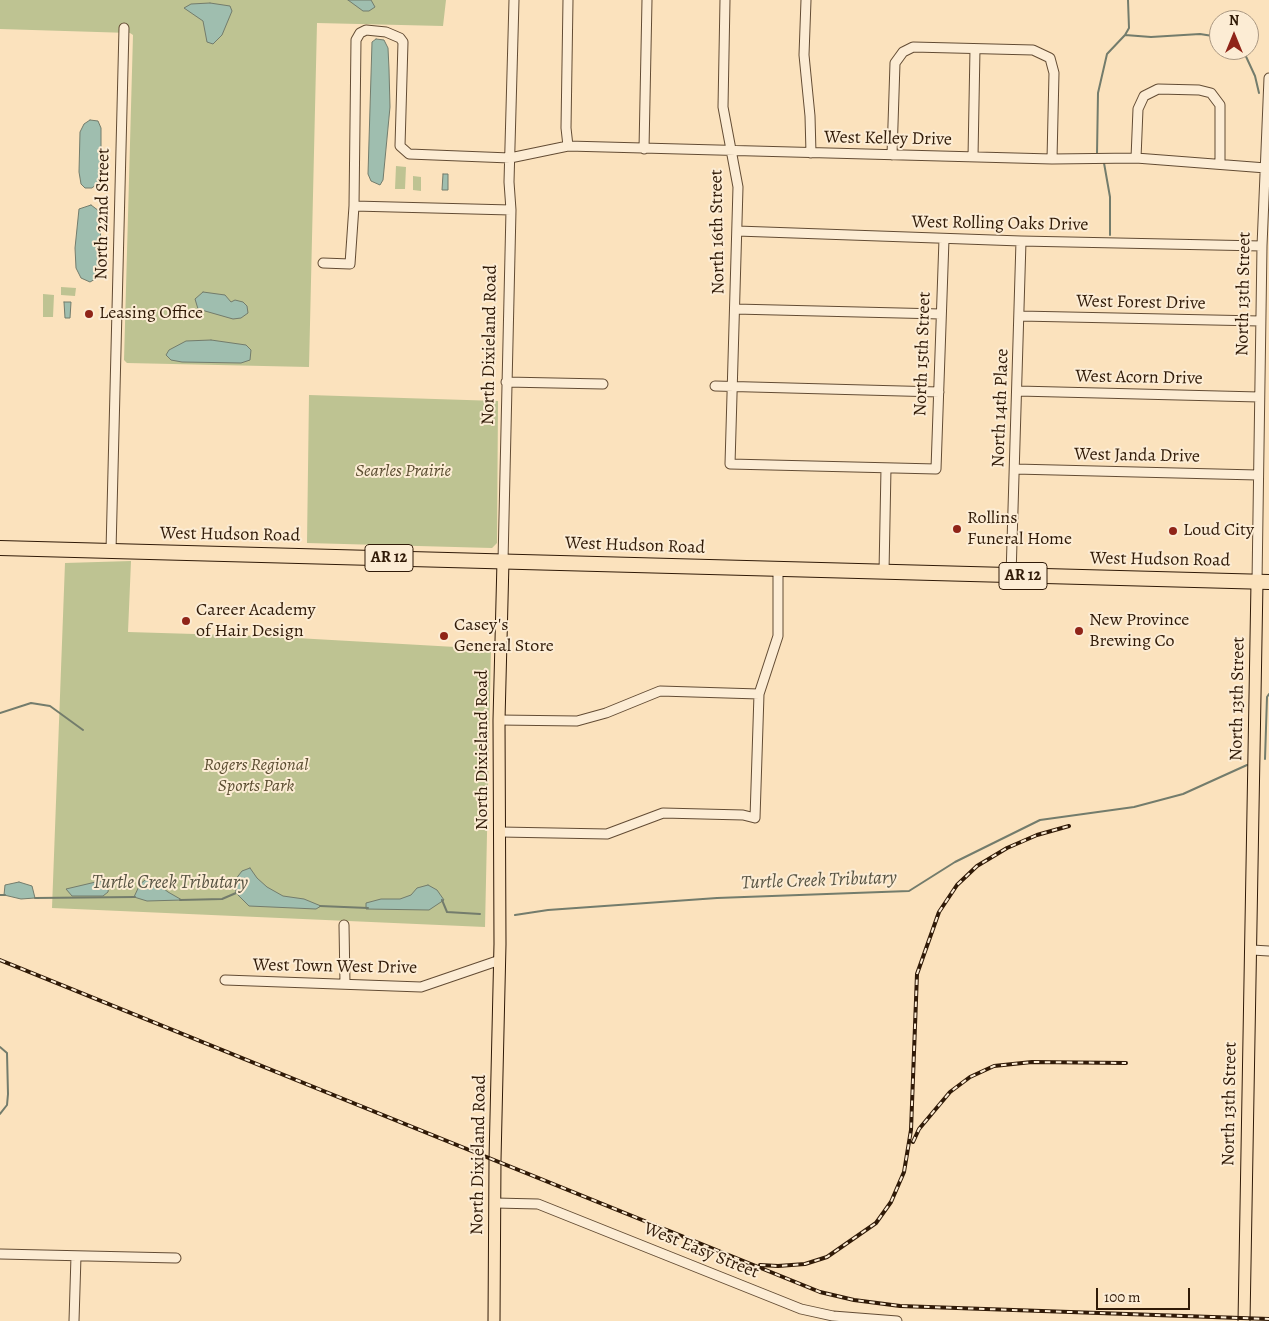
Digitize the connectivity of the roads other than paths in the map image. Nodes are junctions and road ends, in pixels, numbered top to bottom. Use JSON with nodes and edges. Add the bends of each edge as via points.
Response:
{"nodes":[{"id":1,"x":514,"y":0,"type":"edge"},
{"id":2,"x":568,"y":0,"type":"edge"},
{"id":3,"x":647,"y":0,"type":"edge"},
{"id":4,"x":725,"y":0,"type":"edge"},
{"id":5,"x":806,"y":0,"type":"edge"},
{"id":6,"x":124,"y":28,"type":"dead end"},
{"id":7,"x":974,"y":49,"type":"junction"},
{"id":8,"x":1269,"y":78,"type":"edge"},
{"id":9,"x":568,"y":146,"type":"junction"},
{"id":10,"x":644,"y":149,"type":"junction"},
{"id":11,"x":732,"y":151,"type":"junction"},
{"id":12,"x":810,"y":153,"type":"junction"},
{"id":13,"x":892,"y":155,"type":"junction"},
{"id":14,"x":973,"y":157,"type":"junction"},
{"id":15,"x":510,"y":158,"type":"junction"},
{"id":16,"x":1136,"y":158,"type":"junction"},
{"id":17,"x":1052,"y":159,"type":"junction"},
{"id":18,"x":1220,"y":164,"type":"junction"},
{"id":19,"x":1266,"y":168,"type":"junction"},
{"id":20,"x":354,"y":206,"type":"junction"},
{"id":21,"x":511,"y":210,"type":"junction"},
{"id":22,"x":737,"y":232,"type":"junction"},
{"id":23,"x":944,"y":239,"type":"junction"},
{"id":24,"x":1020,"y":241,"type":"junction"},
{"id":25,"x":1262,"y":246,"type":"junction"},
{"id":26,"x":323,"y":263,"type":"dead end"},
{"id":27,"x":1265,"y":273,"type":"edge"},
{"id":28,"x":735,"y":309,"type":"junction"},
{"id":29,"x":941,"y":314,"type":"junction"},
{"id":30,"x":1020,"y":316,"type":"junction"},
{"id":31,"x":1260,"y":322,"type":"junction"},
{"id":32,"x":506,"y":382,"type":"junction"},
{"id":33,"x":603,"y":384,"type":"dead end"},
{"id":34,"x":715,"y":386,"type":"dead end"},
{"id":35,"x":732,"y":387,"type":"junction"},
{"id":36,"x":1018,"y":391,"type":"junction"},
{"id":37,"x":939,"y":392,"type":"junction"},
{"id":38,"x":1259,"y":397,"type":"junction"},
{"id":39,"x":886,"y":468,"type":"junction"},
{"id":40,"x":1015,"y":469,"type":"junction"},
{"id":41,"x":1258,"y":475,"type":"junction"},
{"id":42,"x":0,"y":548,"type":"edge"},
{"id":43,"x":110,"y":551,"type":"junction"},
{"id":44,"x":504,"y":561,"type":"junction"},
{"id":45,"x":778,"y":569,"type":"junction"},
{"id":46,"x":884,"y":572,"type":"junction"},
{"id":47,"x":1012,"y":576,"type":"junction"},
{"id":48,"x":1263,"y":582,"type":"edge"},
{"id":49,"x":759,"y":694,"type":"junction"},
{"id":50,"x":499,"y":720,"type":"junction"},
{"id":51,"x":500,"y":832,"type":"junction"},
{"id":52,"x":344,"y":925,"type":"dead end"},
{"id":53,"x":1252,"y":950,"type":"junction"},
{"id":54,"x":1269,"y":951,"type":"edge"},
{"id":55,"x":500,"y":960,"type":"junction"},
{"id":56,"x":225,"y":980,"type":"dead end"},
{"id":57,"x":345,"y":984,"type":"junction"},
{"id":58,"x":495,"y":1203,"type":"junction"},
{"id":59,"x":0,"y":1254,"type":"edge"},
{"id":60,"x":76,"y":1256,"type":"junction"},
{"id":61,"x":176,"y":1258,"type":"dead end"},
{"id":62,"x":74,"y":1321,"type":"edge"},
{"id":63,"x":494,"y":1321,"type":"edge"},
{"id":64,"x":897,"y":1321,"type":"edge"},
{"id":65,"x":1244,"y":1321,"type":"edge"}],
"edges":[{"from":1,"to":15,"type":"street","name":"North Dixieland Road"},
{"from":2,"to":9,"type":"street"},
{"from":3,"to":10,"type":"street"},
{"from":4,"to":11,"type":"street","name":"North 16th Street","via":[[723,94]]},
{"from":5,"to":12,"type":"street","via":[[804,55]]},
{"from":6,"to":43,"type":"street","name":"North 22nd Street"},
{"from":7,"to":13,"type":"street","via":[[913,47],[898,56],[895,64]]},
{"from":7,"to":14,"type":"street"},
{"from":7,"to":17,"type":"street","via":[[1033,50],[1050,58],[1054,73]]},
{"from":8,"to":19,"type":"street","name":"North 13th Street"},
{"from":9,"to":10,"type":"street","name":"West Kelley Drive"},
{"from":9,"to":15,"type":"street","name":"West Kelley Drive"},
{"from":10,"to":11,"type":"street","name":"West Kelley Drive"},
{"from":11,"to":12,"type":"street","name":"West Kelley Drive"},
{"from":11,"to":22,"type":"street","name":"North 16th Street","via":[[737,180]]},
{"from":12,"to":13,"type":"street","name":"West Kelley Drive"},
{"from":13,"to":14,"type":"street","name":"West Kelley Drive"},
{"from":14,"to":17,"type":"street","name":"West Kelley Drive"},
{"from":15,"to":20,"type":"street","name":"West Kelley Drive","via":[[422,155],[404,151],[400,146],[403,42],[386,32],[366,30],[356,40]]},
{"from":15,"to":21,"type":"street","name":"North Dixieland Road"},
{"from":16,"to":17,"type":"street","name":"West Kelley Drive"},
{"from":16,"to":18,"type":"street","name":"West Kelley Drive"},
{"from":16,"to":18,"type":"street","via":[[1138,109],[1144,96],[1162,89],[1203,90],[1215,96],[1221,112]]},
{"from":18,"to":19,"type":"street","name":"West Kelley Drive"},
{"from":19,"to":25,"type":"street","name":"North 13th Street"},
{"from":20,"to":21,"type":"street"},
{"from":20,"to":26,"type":"street","via":[[350,264]]},
{"from":21,"to":32,"type":"street","name":"North Dixieland Road"},
{"from":22,"to":23,"type":"street","name":"West Rolling Oaks Drive"},
{"from":22,"to":28,"type":"street","name":"North 16th Street"},
{"from":23,"to":24,"type":"street","name":"West Rolling Oaks Drive"},
{"from":23,"to":29,"type":"street","name":"North 15th Street"},
{"from":24,"to":25,"type":"street","name":"West Rolling Oaks Drive"},
{"from":24,"to":30,"type":"street","name":"North 14th Place"},
{"from":25,"to":27,"type":"street","name":"North 13th Street"},
{"from":27,"to":31,"type":"street","name":"North 13th Street"},
{"from":28,"to":29,"type":"street"},
{"from":28,"to":35,"type":"street","name":"North 16th Street"},
{"from":29,"to":37,"type":"street","name":"North 15th Street"},
{"from":30,"to":31,"type":"street","name":"West Forest Drive"},
{"from":30,"to":36,"type":"street","name":"North 14th Place"},
{"from":31,"to":38,"type":"street","name":"North 13th Street"},
{"from":32,"to":33,"type":"street"},
{"from":32,"to":44,"type":"street","name":"North Dixieland Road"},
{"from":34,"to":35,"type":"street"},
{"from":35,"to":37,"type":"street"},
{"from":35,"to":39,"type":"street","name":"North 16th Street","via":[[730,464]]},
{"from":36,"to":38,"type":"street","name":"West Acorn Drive"},
{"from":36,"to":40,"type":"street","name":"North 14th Place"},
{"from":37,"to":39,"type":"street","name":"North 15th Street","via":[[936,469]]},
{"from":38,"to":41,"type":"street","name":"North 13th Street"},
{"from":39,"to":46,"type":"street"},
{"from":40,"to":41,"type":"street","name":"West Janda Drive"},
{"from":40,"to":47,"type":"street","name":"North 14th Place"},
{"from":41,"to":48,"type":"street","name":"North 13th Street"},
{"from":42,"to":43,"type":"highway","name":"West Hudson Road","number":"AR 12"},
{"from":43,"to":44,"type":"highway","name":"West Hudson Road","number":"AR 12"},
{"from":44,"to":45,"type":"highway","name":"West Hudson Road","number":"AR 12"},
{"from":44,"to":50,"type":"main road","name":"North Dixieland Road"},
{"from":45,"to":46,"type":"highway","name":"West Hudson Road","number":"AR 12"},
{"from":45,"to":49,"type":"street","via":[[778,636]]},
{"from":46,"to":47,"type":"highway","name":"West Hudson Road","number":"AR 12"},
{"from":47,"to":48,"type":"highway","name":"West Hudson Road","number":"AR 12"},
{"from":48,"to":53,"type":"main road","name":"North 13th Street"},
{"from":49,"to":50,"type":"street","via":[[660,692],[577,721]]},
{"from":49,"to":51,"type":"street","via":[[755,818],[663,813],[607,834]]},
{"from":50,"to":51,"type":"main road","name":"North Dixieland Road"},
{"from":51,"to":55,"type":"main road","name":"North Dixieland Road"},
{"from":52,"to":57,"type":"street"},
{"from":53,"to":54,"type":"street"},
{"from":53,"to":65,"type":"main road","name":"North 13th Street"},
{"from":55,"to":57,"type":"street","name":"West Town West Drive","via":[[421,987]]},
{"from":55,"to":58,"type":"main road","name":"North Dixieland Road"},
{"from":56,"to":57,"type":"street","name":"West Town West Drive"},
{"from":58,"to":63,"type":"main road","name":"North Dixieland Road"},
{"from":58,"to":64,"type":"street","name":"West Easy Street","via":[[538,1204],[801,1309],[833,1316]]},
{"from":59,"to":60,"type":"street"},
{"from":60,"to":61,"type":"street"},
{"from":60,"to":62,"type":"street"}]}
